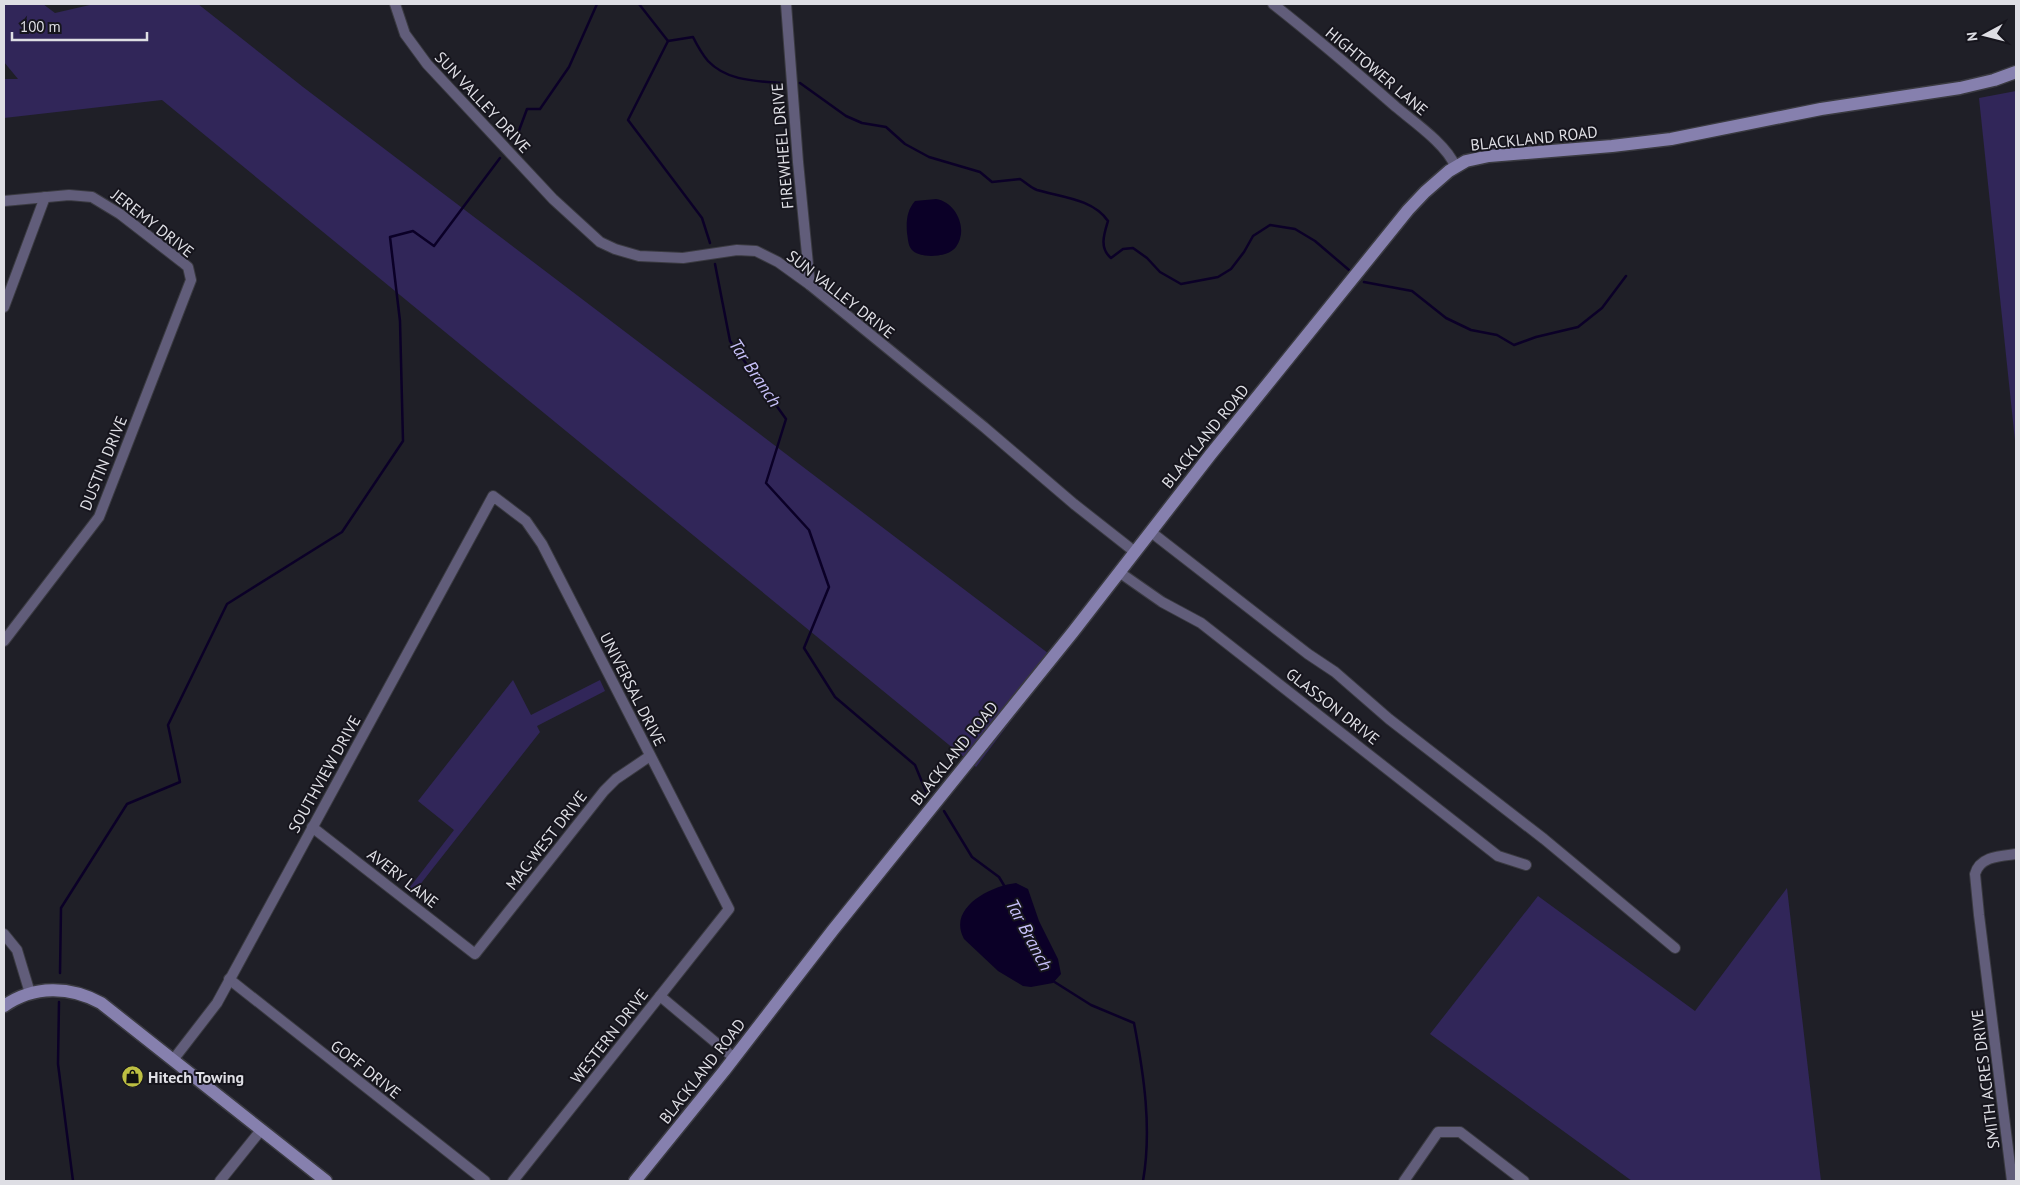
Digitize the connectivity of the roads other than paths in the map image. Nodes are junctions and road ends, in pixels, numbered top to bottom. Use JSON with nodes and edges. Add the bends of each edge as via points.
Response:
{"nodes":[{"id":1,"x":395,"y":4,"type":"edge"},
{"id":2,"x":786,"y":4,"type":"edge"},
{"id":3,"x":1273,"y":4,"type":"edge"},
{"id":4,"x":2016,"y":72,"type":"edge"},
{"id":5,"x":1455,"y":166,"type":"junction"},
{"id":6,"x":45,"y":198,"type":"junction"},
{"id":7,"x":4,"y":201,"type":"edge"},
{"id":8,"x":191,"y":275,"type":"joint"},
{"id":9,"x":810,"y":285,"type":"junction"},
{"id":10,"x":4,"y":307,"type":"edge"},
{"id":11,"x":493,"y":496,"type":"joint"},
{"id":12,"x":1151,"y":532,"type":"junction"},
{"id":13,"x":1135,"y":552,"type":"junction"},
{"id":14,"x":1119,"y":572,"type":"junction"},
{"id":15,"x":4,"y":640,"type":"edge"},
{"id":16,"x":650,"y":756,"type":"junction"},
{"id":17,"x":312,"y":827,"type":"junction"},
{"id":18,"x":2016,"y":854,"type":"edge"},
{"id":19,"x":1526,"y":865,"type":"dead end"},
{"id":20,"x":729,"y":909,"type":"joint"},
{"id":21,"x":4,"y":934,"type":"edge"},
{"id":22,"x":1675,"y":948,"type":"dead end"},
{"id":23,"x":475,"y":954,"type":"joint"},
{"id":24,"x":229,"y":979,"type":"junction"},
{"id":25,"x":30,"y":993,"type":"junction"},
{"id":26,"x":660,"y":996,"type":"junction"},
{"id":27,"x":4,"y":1006,"type":"edge"},
{"id":28,"x":733,"y":1057,"type":"junction"},
{"id":29,"x":174,"y":1060,"type":"junction"},
{"id":30,"x":261,"y":1130,"type":"junction"},
{"id":31,"x":220,"y":1181,"type":"edge"},
{"id":32,"x":326,"y":1181,"type":"edge"},
{"id":33,"x":484,"y":1181,"type":"edge"},
{"id":34,"x":513,"y":1181,"type":"edge"},
{"id":35,"x":635,"y":1181,"type":"edge"},
{"id":36,"x":1404,"y":1181,"type":"edge"},
{"id":37,"x":1524,"y":1181,"type":"edge"},
{"id":38,"x":2012,"y":1181,"type":"edge"}],
"edges":[{"from":1,"to":9,"type":"street","name":"SUN VALLEY DRIVE","via":[[405,34],[427,64],[553,199],[600,242],[639,256],[660,258],[756,251]]},
{"from":2,"to":9,"type":"street","name":"FIREWHEEL DRIVE"},
{"from":3,"to":5,"type":"street","name":"HIGHTOWER LANE","via":[[1427,133],[1452,157]]},
{"from":4,"to":5,"type":"street","name":"BLACKLAND ROAD","via":[[1960,88],[1821,109],[1671,139],[1489,156]]},
{"from":5,"to":12,"type":"street","name":"BLACKLAND ROAD","via":[[1408,210]]},
{"from":6,"to":7,"type":"street","name":"JEREMY DRIVE"},
{"from":6,"to":8,"type":"street","name":"JEREMY DRIVE","via":[[92,197],[176,257],[188,267]]},
{"from":6,"to":10,"type":"street"},
{"from":8,"to":15,"type":"street","name":"DUSTIN DRIVE","via":[[99,518]]},
{"from":9,"to":13,"type":"street","name":"SUN VALLEY DRIVE"},
{"from":11,"to":16,"type":"street","name":"UNIVERSAL DRIVE","via":[[526,521],[542,544]]},
{"from":11,"to":17,"type":"street","name":"SOUTHVIEW DRIVE"},
{"from":12,"to":13,"type":"street","name":"BLACKLAND ROAD"},
{"from":12,"to":22,"type":"street","via":[[1335,672]]},
{"from":13,"to":14,"type":"street","name":"BLACKLAND ROAD"},
{"from":14,"to":19,"type":"street","name":"GLASSON DRIVE","via":[[1162,602],[1201,623],[1498,856]]},
{"from":14,"to":28,"type":"street","name":"BLACKLAND ROAD"},
{"from":16,"to":20,"type":"street","name":"UNIVERSAL DRIVE"},
{"from":16,"to":23,"type":"street","name":"MAC-WEST DRIVE","via":[[616,779],[604,792]]},
{"from":17,"to":23,"type":"street","name":"AVERY LANE"},
{"from":17,"to":24,"type":"street","name":"SOUTHVIEW DRIVE"},
{"from":18,"to":38,"type":"street","name":"SMITH ACRES DRIVE","via":[[1983,862],[1975,874]]},
{"from":20,"to":26,"type":"street","name":"WESTERN DRIVE"},
{"from":21,"to":25,"type":"street","via":[[17,950]]},
{"from":24,"to":29,"type":"street","name":"SOUTHVIEW DRIVE","via":[[217,1003]]},
{"from":24,"to":33,"type":"street","name":"GOFF DRIVE"},
{"from":25,"to":27,"type":"street"},
{"from":25,"to":29,"type":"street","via":[[66,991],[101,1003]]},
{"from":26,"to":28,"type":"street"},
{"from":26,"to":34,"type":"street","name":"WESTERN DRIVE"},
{"from":28,"to":35,"type":"street","name":"BLACKLAND ROAD"},
{"from":29,"to":30,"type":"street"},
{"from":30,"to":31,"type":"street"},
{"from":30,"to":32,"type":"street"},
{"from":36,"to":37,"type":"street","via":[[1438,1132],[1460,1132]]}]}
